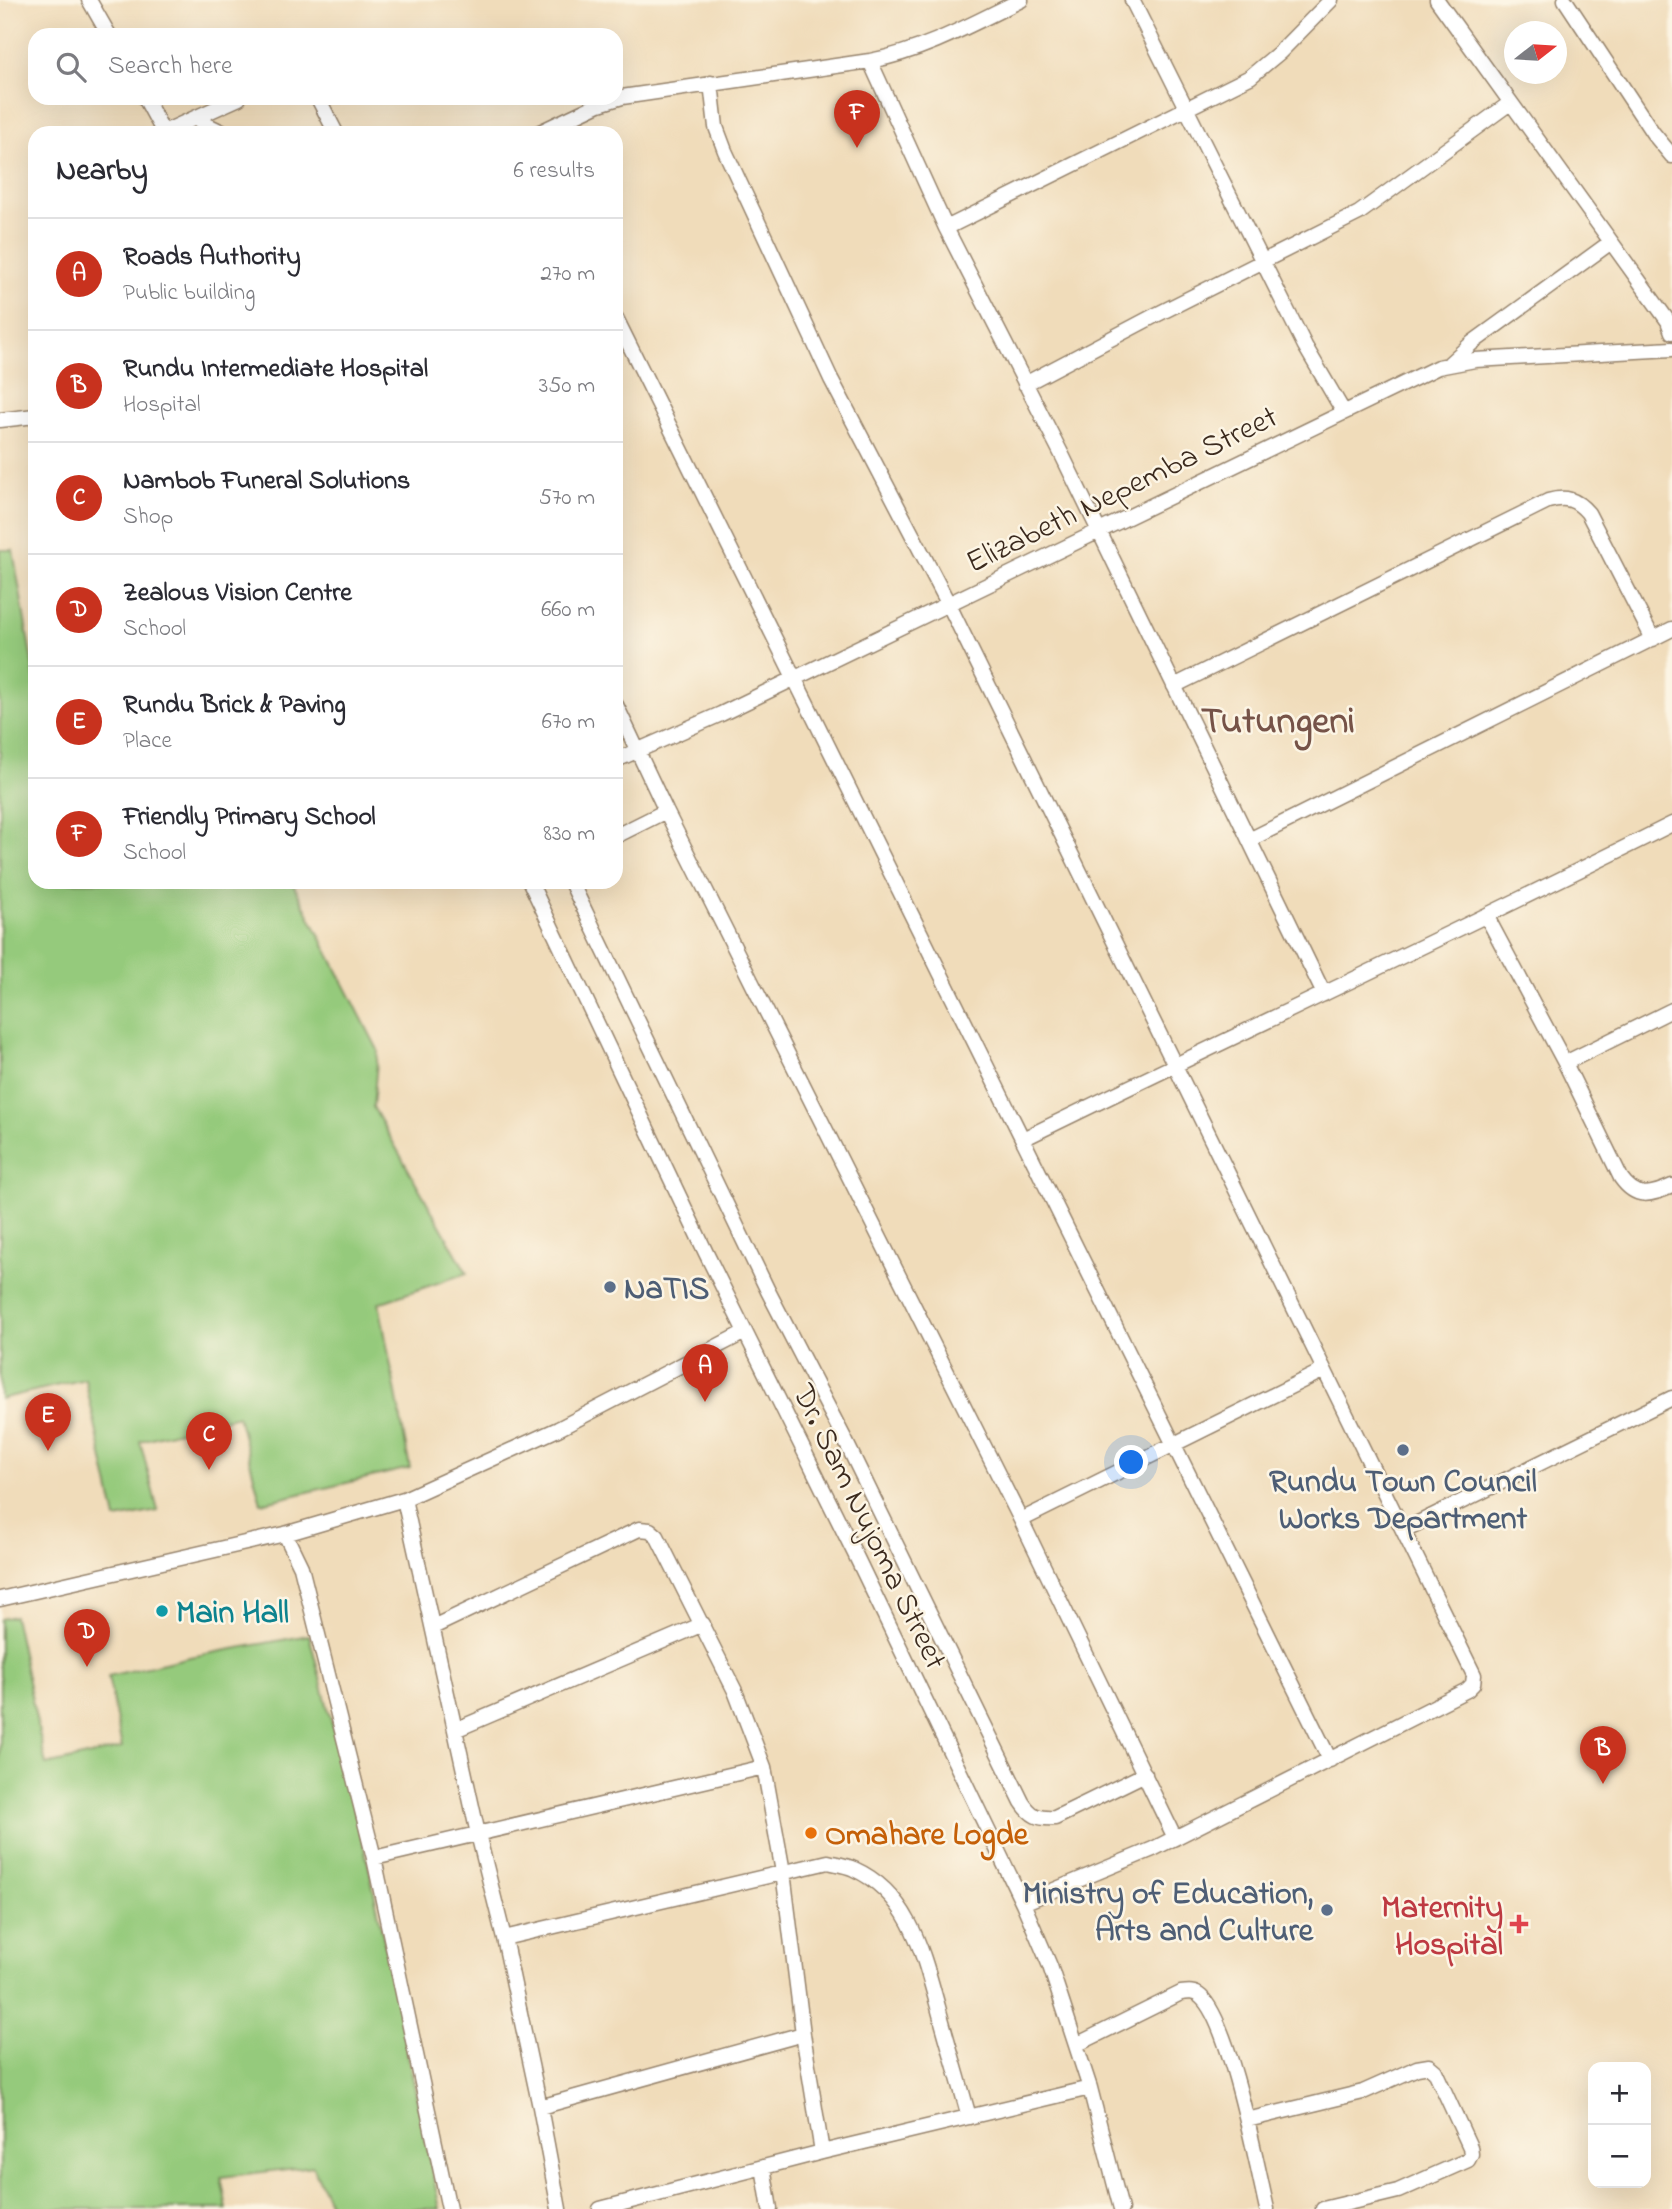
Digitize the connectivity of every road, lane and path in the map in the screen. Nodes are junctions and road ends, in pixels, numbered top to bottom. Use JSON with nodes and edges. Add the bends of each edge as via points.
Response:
{"nodes":[{"id":1,"x":1021,"y":0,"type":"edge"},
{"id":2,"x":1132,"y":0,"type":"edge"},
{"id":3,"x":1331,"y":0,"type":"edge"},
{"id":4,"x":1437,"y":0,"type":"edge"},
{"id":5,"x":1564,"y":0,"type":"edge"},
{"id":6,"x":93,"y":1,"type":"edge"},
{"id":7,"x":106,"y":28,"type":"edge"},
{"id":8,"x":870,"y":61,"type":"junction"},
{"id":9,"x":710,"y":83,"type":"junction"},
{"id":10,"x":623,"y":97,"type":"edge"},
{"id":11,"x":1510,"y":103,"type":"junction"},
{"id":12,"x":149,"y":105,"type":"edge"},
{"id":13,"x":224,"y":105,"type":"edge"},
{"id":14,"x":322,"y":105,"type":"edge"},
{"id":15,"x":598,"y":105,"type":"edge"},
{"id":16,"x":1186,"y":109,"type":"junction"},
{"id":17,"x":195,"y":119,"type":"junction"},
{"id":18,"x":160,"y":126,"type":"edge"},
{"id":19,"x":180,"y":126,"type":"edge"},
{"id":20,"x":210,"y":126,"type":"edge"},
{"id":21,"x":332,"y":126,"type":"edge"},
{"id":22,"x":552,"y":126,"type":"edge"},
{"id":23,"x":1672,"y":156,"type":"edge"},
{"id":24,"x":946,"y":228,"type":"junction"},
{"id":25,"x":1611,"y":242,"type":"junction"},
{"id":26,"x":1263,"y":262,"type":"junction"},
{"id":27,"x":1671,"y":321,"type":"edge"},
{"id":28,"x":623,"y":332,"type":"edge"},
{"id":29,"x":1672,"y":349,"type":"edge"},
{"id":30,"x":1449,"y":364,"type":"junction"},
{"id":31,"x":1025,"y":384,"type":"junction"},
{"id":32,"x":1343,"y":411,"type":"junction"},
{"id":33,"x":28,"y":417,"type":"edge"},
{"id":34,"x":0,"y":420,"type":"edge"},
{"id":35,"x":1098,"y":531,"type":"junction"},
{"id":36,"x":948,"y":603,"type":"junction"},
{"id":37,"x":1672,"y":629,"type":"edge"},
{"id":38,"x":1653,"y":639,"type":"junction"},
{"id":39,"x":796,"y":678,"type":"junction"},
{"id":40,"x":1174,"y":687,"type":"junction"},
{"id":41,"x":623,"y":720,"type":"edge"},
{"id":42,"x":638,"y":751,"type":"junction"},
{"id":43,"x":623,"y":758,"type":"edge"},
{"id":44,"x":666,"y":811,"type":"junction"},
{"id":45,"x":1672,"y":824,"type":"edge"},
{"id":46,"x":623,"y":832,"type":"edge"},
{"id":47,"x":1249,"y":840,"type":"junction"},
{"id":48,"x":533,"y":889,"type":"edge"},
{"id":49,"x":574,"y":889,"type":"edge"},
{"id":50,"x":1487,"y":917,"type":"junction"},
{"id":51,"x":1324,"y":994,"type":"junction"},
{"id":52,"x":1672,"y":1010,"type":"edge"},
{"id":53,"x":1565,"y":1063,"type":"junction"},
{"id":54,"x":1173,"y":1065,"type":"junction"},
{"id":55,"x":1023,"y":1139,"type":"junction"},
{"id":56,"x":1672,"y":1186,"type":"edge"},
{"id":57,"x":745,"y":1332,"type":"junction"},
{"id":58,"x":1324,"y":1370,"type":"junction"},
{"id":59,"x":1672,"y":1398,"type":"edge"},
{"id":60,"x":1173,"y":1444,"type":"junction"},
{"id":61,"x":404,"y":1499,"type":"junction"},
{"id":62,"x":1021,"y":1520,"type":"junction"},
{"id":63,"x":1404,"y":1531,"type":"junction"},
{"id":64,"x":285,"y":1534,"type":"junction"},
{"id":65,"x":0,"y":1599,"type":"edge"},
{"id":66,"x":702,"y":1624,"type":"junction"},
{"id":67,"x":433,"y":1627,"type":"junction"},
{"id":68,"x":455,"y":1730,"type":"junction"},
{"id":69,"x":1330,"y":1760,"type":"junction"},
{"id":70,"x":764,"y":1767,"type":"junction"},
{"id":71,"x":1145,"y":1774,"type":"junction"},
{"id":72,"x":478,"y":1833,"type":"junction"},
{"id":73,"x":1175,"y":1838,"type":"junction"},
{"id":74,"x":374,"y":1858,"type":"junction"},
{"id":75,"x":783,"y":1872,"type":"junction"},
{"id":76,"x":1023,"y":1903,"type":"junction"},
{"id":77,"x":504,"y":1938,"type":"junction"},
{"id":78,"x":803,"y":2034,"type":"junction"},
{"id":79,"x":1076,"y":2045,"type":"junction"},
{"id":80,"x":1090,"y":2088,"type":"junction"},
{"id":81,"x":540,"y":2107,"type":"junction"},
{"id":82,"x":969,"y":2117,"type":"junction"},
{"id":83,"x":1247,"y":2120,"type":"junction"},
{"id":84,"x":822,"y":2152,"type":"junction"},
{"id":85,"x":763,"y":2167,"type":"junction"},
{"id":86,"x":449,"y":2209,"type":"edge"},
{"id":87,"x":559,"y":2209,"type":"edge"},
{"id":88,"x":600,"y":2209,"type":"edge"},
{"id":89,"x":769,"y":2209,"type":"edge"},
{"id":90,"x":1121,"y":2209,"type":"edge"},
{"id":91,"x":1267,"y":2209,"type":"edge"},
{"id":92,"x":1323,"y":2209,"type":"edge"}],
"edges":[{"from":1,"to":8,"type":"street","via":[[932,43]]},
{"from":2,"to":16,"type":"street"},
{"from":3,"to":16,"type":"street","via":[[1250,77]]},
{"from":4,"to":11,"type":"street"},
{"from":5,"to":23,"type":"street"},
{"from":6,"to":7,"type":"street"},
{"from":8,"to":9,"type":"street"},
{"from":8,"to":24,"type":"street"},
{"from":9,"to":10,"type":"street"},
{"from":9,"to":36,"type":"street","via":[[724,151],[831,379]]},
{"from":11,"to":25,"type":"street"},
{"from":11,"to":26,"type":"street","via":[[1359,213]]},
{"from":12,"to":18,"type":"street"},
{"from":13,"to":17,"type":"street"},
{"from":14,"to":21,"type":"street"},
{"from":15,"to":22,"type":"street"},
{"from":16,"to":24,"type":"street"},
{"from":16,"to":26,"type":"street"},
{"from":17,"to":19,"type":"street"},
{"from":17,"to":20,"type":"street"},
{"from":24,"to":31,"type":"street"},
{"from":25,"to":27,"type":"street"},
{"from":25,"to":30,"type":"street"},
{"from":26,"to":31,"type":"street"},
{"from":26,"to":32,"type":"street"},
{"from":28,"to":39,"type":"street"},
{"from":29,"to":30,"type":"street","name":"Elizabeth Nepemba Street"},
{"from":30,"to":32,"type":"street","name":"Elizabeth Nepemba Street"},
{"from":31,"to":35,"type":"street"},
{"from":32,"to":35,"type":"street","name":"Elizabeth Nepemba Street"},
{"from":33,"to":34,"type":"street"},
{"from":35,"to":36,"type":"street","name":"Elizabeth Nepemba Street"},
{"from":35,"to":40,"type":"street"},
{"from":36,"to":39,"type":"street","name":"Elizabeth Nepemba Street"},
{"from":36,"to":54,"type":"street"},
{"from":37,"to":38,"type":"street"},
{"from":38,"to":40,"type":"street","via":[[1588,513],[1572,499],[1560,498]]},
{"from":38,"to":47,"type":"street"},
{"from":39,"to":42,"type":"street","name":"Elizabeth Nepemba Street"},
{"from":39,"to":55,"type":"street"},
{"from":40,"to":47,"type":"street"},
{"from":41,"to":42,"type":"street"},
{"from":42,"to":43,"type":"street","name":"Elizabeth Nepemba Street"},
{"from":42,"to":44,"type":"street"},
{"from":44,"to":46,"type":"street"},
{"from":44,"to":62,"type":"street"},
{"from":45,"to":50,"type":"street"},
{"from":47,"to":51,"type":"street"},
{"from":48,"to":57,"type":"street","name":"Dr. Sam Nujoma Street"},
{"from":49,"to":71,"type":"street","via":[[1022,1802],[1030,1814],[1055,1818]]},
{"from":50,"to":51,"type":"street"},
{"from":50,"to":53,"type":"street"},
{"from":51,"to":54,"type":"street"},
{"from":52,"to":53,"type":"street"},
{"from":53,"to":56,"type":"street","via":[[1628,1187],[1648,1195]]},
{"from":54,"to":55,"type":"street"},
{"from":54,"to":58,"type":"street"},
{"from":55,"to":60,"type":"street"},
{"from":57,"to":61,"type":"street","via":[[558,1429]]},
{"from":57,"to":76,"type":"street","name":"Dr. Sam Nujoma Street"},
{"from":58,"to":60,"type":"street"},
{"from":58,"to":63,"type":"street"},
{"from":59,"to":63,"type":"street"},
{"from":60,"to":62,"type":"street"},
{"from":60,"to":69,"type":"street"},
{"from":61,"to":64,"type":"street"},
{"from":61,"to":67,"type":"street"},
{"from":62,"to":71,"type":"street"},
{"from":63,"to":69,"type":"street","via":[[1474,1675],[1473,1684]]},
{"from":64,"to":65,"type":"street"},
{"from":64,"to":74,"type":"street","via":[[301,1567]]},
{"from":66,"to":67,"type":"street","via":[[657,1536],[639,1529]]},
{"from":66,"to":68,"type":"street"},
{"from":66,"to":70,"type":"street"},
{"from":67,"to":68,"type":"street"},
{"from":68,"to":72,"type":"street"},
{"from":69,"to":73,"type":"street"},
{"from":70,"to":72,"type":"street"},
{"from":70,"to":75,"type":"street"},
{"from":71,"to":73,"type":"street"},
{"from":72,"to":74,"type":"street"},
{"from":72,"to":77,"type":"street"},
{"from":73,"to":76,"type":"street"},
{"from":74,"to":86,"type":"street"},
{"from":75,"to":77,"type":"street"},
{"from":75,"to":78,"type":"street"},
{"from":75,"to":82,"type":"street","via":[[828,1862],[854,1868],[896,1901],[922,1950]]},
{"from":76,"to":79,"type":"street","name":"Dr. Sam Nujoma Street","via":[[1050,1965]]},
{"from":77,"to":81,"type":"street"},
{"from":78,"to":81,"type":"street"},
{"from":78,"to":84,"type":"street"},
{"from":79,"to":80,"type":"street","name":"Dr. Sam Nujoma Street"},
{"from":79,"to":83,"type":"street","via":[[1181,1993],[1192,1992],[1201,1997],[1221,2033]]},
{"from":80,"to":82,"type":"street"},
{"from":80,"to":90,"type":"street","name":"Dr. Sam Nujoma Street"},
{"from":81,"to":87,"type":"street"},
{"from":82,"to":84,"type":"street"},
{"from":83,"to":91,"type":"street"},
{"from":83,"to":92,"type":"street","via":[[1363,2092],[1417,2068],[1429,2066],[1436,2071],[1471,2147],[1468,2160],[1398,2191]]},
{"from":84,"to":85,"type":"street"},
{"from":85,"to":88,"type":"street"},
{"from":85,"to":89,"type":"street"}]}
